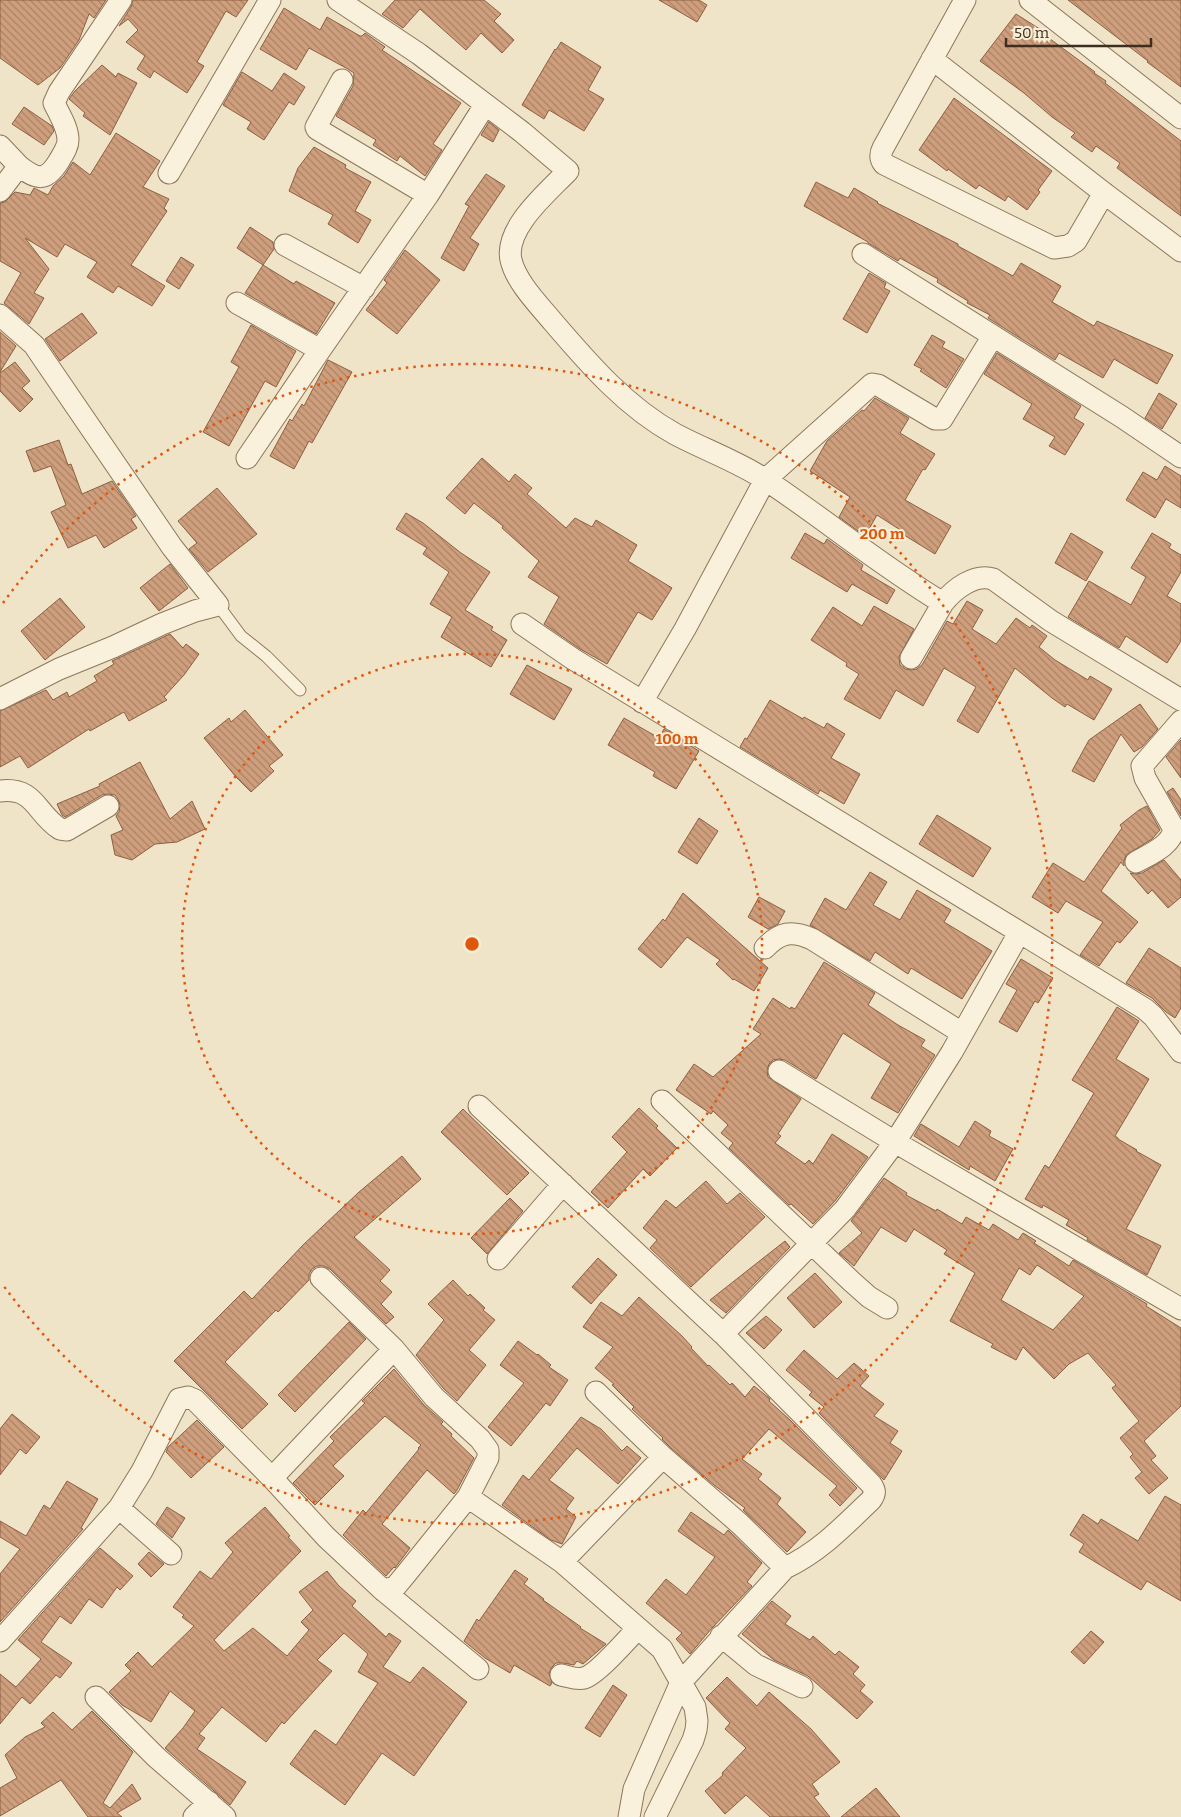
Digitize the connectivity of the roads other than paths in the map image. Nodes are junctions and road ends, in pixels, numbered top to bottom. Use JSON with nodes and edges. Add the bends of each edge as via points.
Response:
{"nodes":[{"id":1,"x":120,"y":0,"type":"edge"},
{"id":2,"x":270,"y":0,"type":"edge"},
{"id":3,"x":338,"y":0,"type":"edge"},
{"id":4,"x":965,"y":0,"type":"edge"},
{"id":5,"x":1030,"y":0,"type":"edge"},
{"id":6,"x":932,"y":59,"type":"junction"},
{"id":7,"x":342,"y":80,"type":"dead end"},
{"id":8,"x":486,"y":105,"type":"junction"},
{"id":9,"x":1181,"y":118,"type":"edge"},
{"id":10,"x":0,"y":146,"type":"edge"},
{"id":11,"x":19,"y":166,"type":"junction"},
{"id":12,"x":169,"y":173,"type":"dead end"},
{"id":13,"x":0,"y":191,"type":"edge"},
{"id":14,"x":1104,"y":194,"type":"junction"},
{"id":15,"x":428,"y":195,"type":"junction"},
{"id":16,"x":285,"y":245,"type":"dead end"},
{"id":17,"x":1181,"y":251,"type":"edge"},
{"id":18,"x":863,"y":254,"type":"dead end"},
{"id":19,"x":364,"y":288,"type":"junction"},
{"id":20,"x":237,"y":303,"type":"dead end"},
{"id":21,"x":0,"y":315,"type":"edge"},
{"id":22,"x":993,"y":336,"type":"junction"},
{"id":23,"x":320,"y":350,"type":"junction"},
{"id":24,"x":1181,"y":457,"type":"edge"},
{"id":25,"x":247,"y":458,"type":"dead end"},
{"id":26,"x":765,"y":480,"type":"junction"},
{"id":27,"x":943,"y":603,"type":"junction"},
{"id":28,"x":218,"y":605,"type":"junction"},
{"id":29,"x":522,"y":624,"type":"dead end"},
{"id":30,"x":911,"y":658,"type":"dead end"},
{"id":31,"x":300,"y":690,"type":"dead end"},
{"id":32,"x":0,"y":699,"type":"edge"},
{"id":33,"x":1181,"y":700,"type":"edge"},
{"id":34,"x":642,"y":702,"type":"junction"},
{"id":35,"x":1181,"y":721,"type":"edge"},
{"id":36,"x":0,"y":791,"type":"edge"},
{"id":37,"x":108,"y":806,"type":"dead end"},
{"id":38,"x":1136,"y":862,"type":"dead end"},
{"id":39,"x":1019,"y":933,"type":"junction"},
{"id":40,"x":765,"y":948,"type":"dead end"},
{"id":41,"x":962,"y":1034,"type":"junction"},
{"id":42,"x":1181,"y":1052,"type":"edge"},
{"id":43,"x":779,"y":1071,"type":"dead end"},
{"id":44,"x":662,"y":1101,"type":"dead end"},
{"id":45,"x":480,"y":1106,"type":"dead end"},
{"id":46,"x":895,"y":1142,"type":"junction"},
{"id":47,"x":563,"y":1184,"type":"junction"},
{"id":48,"x":811,"y":1244,"type":"junction"},
{"id":49,"x":498,"y":1259,"type":"dead end"},
{"id":50,"x":321,"y":1278,"type":"dead end"},
{"id":51,"x":887,"y":1308,"type":"dead end"},
{"id":52,"x":1181,"y":1309,"type":"edge"},
{"id":53,"x":723,"y":1334,"type":"junction"},
{"id":54,"x":394,"y":1349,"type":"junction"},
{"id":55,"x":596,"y":1392,"type":"dead end"},
{"id":56,"x":663,"y":1457,"type":"junction"},
{"id":57,"x":272,"y":1478,"type":"junction"},
{"id":58,"x":468,"y":1497,"type":"junction"},
{"id":59,"x":119,"y":1508,"type":"junction"},
{"id":60,"x":171,"y":1554,"type":"dead end"},
{"id":61,"x":562,"y":1562,"type":"junction"},
{"id":62,"x":785,"y":1568,"type":"junction"},
{"id":63,"x":384,"y":1591,"type":"junction"},
{"id":64,"x":638,"y":1628,"type":"junction"},
{"id":65,"x":721,"y":1636,"type":"junction"},
{"id":66,"x":0,"y":1641,"type":"edge"},
{"id":67,"x":478,"y":1669,"type":"dead end"},
{"id":68,"x":561,"y":1675,"type":"dead end"},
{"id":69,"x":681,"y":1682,"type":"junction"},
{"id":70,"x":802,"y":1687,"type":"dead end"},
{"id":71,"x":96,"y":1697,"type":"dead end"},
{"id":72,"x":209,"y":1802,"type":"junction"},
{"id":73,"x":194,"y":1817,"type":"edge"},
{"id":74,"x":225,"y":1817,"type":"edge"},
{"id":75,"x":629,"y":1817,"type":"edge"},
{"id":76,"x":655,"y":1817,"type":"edge"}],
"edges":[{"from":1,"to":11,"type":"street","via":[[55,100],[68,140],[55,167],[45,177],[33,175]]},
{"from":2,"to":12,"type":"street"},
{"from":3,"to":8,"type":"street","via":[[419,54]]},
{"from":4,"to":6,"type":"street"},
{"from":5,"to":9,"type":"street"},
{"from":6,"to":14,"type":"street"},
{"from":6,"to":14,"type":"street","via":[[882,152],[884,164],[1054,248],[1076,241]]},
{"from":7,"to":15,"type":"street","via":[[317,129]]},
{"from":8,"to":15,"type":"street"},
{"from":8,"to":26,"type":"street","via":[[568,170],[526,215],[511,244],[511,260],[525,288],[614,390],[634,406],[674,433]]},
{"from":10,"to":11,"type":"street"},
{"from":11,"to":13,"type":"street"},
{"from":14,"to":17,"type":"street"},
{"from":15,"to":19,"type":"street"},
{"from":16,"to":19,"type":"street"},
{"from":18,"to":22,"type":"street"},
{"from":19,"to":23,"type":"street"},
{"from":20,"to":23,"type":"street"},
{"from":21,"to":28,"type":"street","via":[[34,345],[161,531]]},
{"from":22,"to":24,"type":"street"},
{"from":22,"to":26,"type":"street","via":[[942,418],[935,419],[872,384]]},
{"from":23,"to":25,"type":"street"},
{"from":26,"to":27,"type":"street","via":[[903,579]]},
{"from":26,"to":34,"type":"street"},
{"from":27,"to":30,"type":"street"},
{"from":27,"to":33,"type":"street","via":[[950,594],[985,576],[1051,621]]},
{"from":28,"to":31,"type":"lane","via":[[240,636],[266,656]]},
{"from":28,"to":32,"type":"street","via":[[162,624]]},
{"from":29,"to":34,"type":"street"},
{"from":34,"to":39,"type":"street"},
{"from":35,"to":38,"type":"street","via":[[1142,766],[1145,778],[1174,829],[1173,837]]},
{"from":36,"to":37,"type":"street","via":[[13,789],[28,795],[60,829],[67,830]]},
{"from":39,"to":41,"type":"street"},
{"from":39,"to":42,"type":"street","via":[[1145,1009]]},
{"from":40,"to":41,"type":"street","via":[[772,940],[799,933]]},
{"from":41,"to":46,"type":"street"},
{"from":43,"to":46,"type":"street"},
{"from":44,"to":48,"type":"street"},
{"from":45,"to":47,"type":"street"},
{"from":46,"to":48,"type":"street","via":[[845,1209]]},
{"from":46,"to":52,"type":"street"},
{"from":47,"to":49,"type":"street"},
{"from":47,"to":53,"type":"street"},
{"from":48,"to":51,"type":"street","via":[[869,1297]]},
{"from":48,"to":53,"type":"street"},
{"from":50,"to":54,"type":"street"},
{"from":53,"to":62,"type":"street","via":[[874,1490],[871,1500],[826,1543]]},
{"from":54,"to":57,"type":"street"},
{"from":54,"to":58,"type":"street","via":[[434,1397],[488,1450],[485,1466]]},
{"from":55,"to":56,"type":"street"},
{"from":56,"to":61,"type":"street"},
{"from":56,"to":62,"type":"street"},
{"from":57,"to":59,"type":"street","via":[[195,1400],[184,1397],[179,1399]]},
{"from":57,"to":63,"type":"street","via":[[326,1537]]},
{"from":58,"to":61,"type":"street"},
{"from":58,"to":63,"type":"street","via":[[396,1586]]},
{"from":59,"to":60,"type":"street"},
{"from":59,"to":66,"type":"street"},
{"from":61,"to":64,"type":"street"},
{"from":62,"to":65,"type":"street"},
{"from":63,"to":67,"type":"street"},
{"from":64,"to":68,"type":"street","via":[[585,1678]]},
{"from":64,"to":69,"type":"street","via":[[662,1649]]},
{"from":65,"to":69,"type":"street"},
{"from":65,"to":70,"type":"street","via":[[756,1665]]},
{"from":69,"to":75,"type":"street","via":[[634,1790]]},
{"from":69,"to":76,"type":"street","via":[[695,1707],[696,1730]]},
{"from":71,"to":72,"type":"street","via":[[156,1757]]},
{"from":72,"to":73,"type":"street"},
{"from":72,"to":74,"type":"street"}]}
